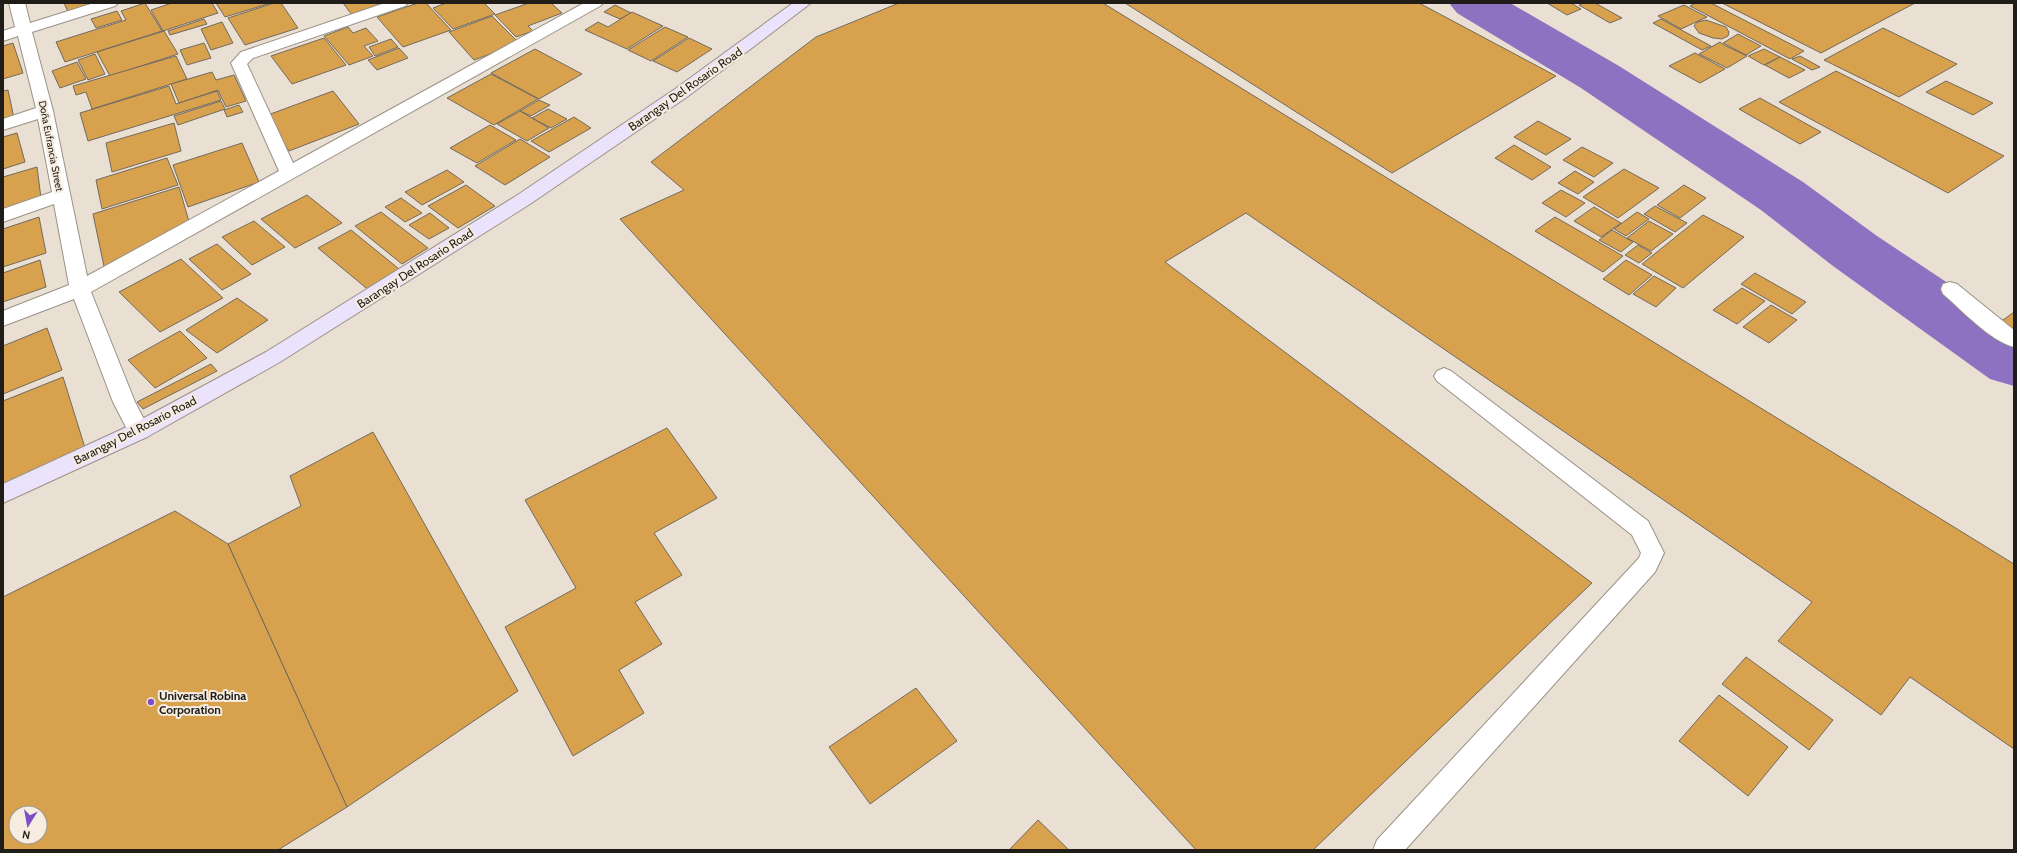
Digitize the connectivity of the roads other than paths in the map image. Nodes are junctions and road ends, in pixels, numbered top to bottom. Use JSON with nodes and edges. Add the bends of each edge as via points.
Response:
{"nodes":[{"id":1,"x":17,"y":3,"type":"edge"},
{"id":2,"x":110,"y":3,"type":"edge"},
{"id":3,"x":400,"y":3,"type":"edge"},
{"id":4,"x":595,"y":3,"type":"edge"},
{"id":5,"x":803,"y":3,"type":"edge"},
{"id":6,"x":23,"y":29,"type":"junction"},
{"id":7,"x":3,"y":36,"type":"edge"},
{"id":8,"x":45,"y":111,"type":"junction"},
{"id":9,"x":3,"y":125,"type":"edge"},
{"id":10,"x":289,"y":173,"type":"junction"},
{"id":11,"x":61,"y":195,"type":"junction"},
{"id":12,"x":3,"y":216,"type":"edge"},
{"id":13,"x":80,"y":289,"type":"junction"},
{"id":14,"x":1950,"y":289,"type":"dead end"},
{"id":15,"x":3,"y":319,"type":"edge"},
{"id":16,"x":2014,"y":340,"type":"edge"},
{"id":17,"x":1444,"y":376,"type":"dead end"},
{"id":18,"x":138,"y":431,"type":"junction"},
{"id":19,"x":3,"y":494,"type":"edge"},
{"id":20,"x":1387,"y":850,"type":"edge"}],
"edges":[{"from":1,"to":6,"type":"street","name":"Doña Eufrancia Street"},
{"from":2,"to":6,"type":"street"},
{"from":3,"to":10,"type":"street","via":[[247,55],[239,63]]},
{"from":4,"to":10,"type":"street"},
{"from":5,"to":18,"type":"main road","name":"Barangay Del Rosario Road","via":[[681,93],[523,200],[273,357]]},
{"from":6,"to":7,"type":"street"},
{"from":6,"to":8,"type":"street","name":"Doña Eufrancia Street"},
{"from":8,"to":9,"type":"street"},
{"from":8,"to":11,"type":"street","name":"Doña Eufrancia Street"},
{"from":10,"to":13,"type":"street"},
{"from":11,"to":12,"type":"street"},
{"from":11,"to":13,"type":"street","name":"Doña Eufrancia Street"},
{"from":13,"to":15,"type":"street"},
{"from":13,"to":18,"type":"street","name":"Doña Eufrancia Street","via":[[121,395]]},
{"from":14,"to":16,"type":"lane"},
{"from":17,"to":20,"type":"lane","via":[[1640,528],[1653,553],[1646,566]]},
{"from":18,"to":19,"type":"main road","name":"Barangay Del Rosario Road"}]}
